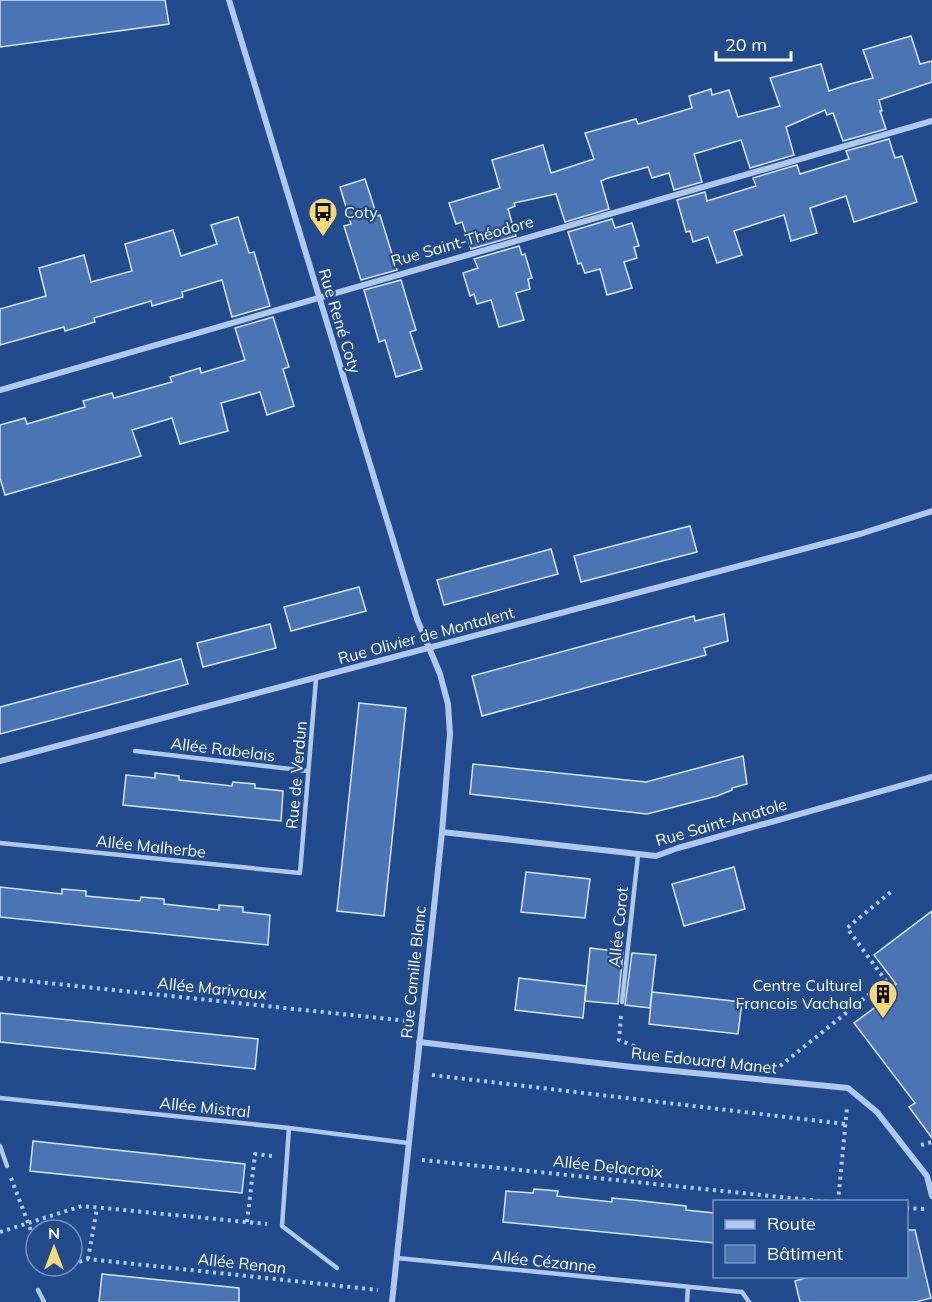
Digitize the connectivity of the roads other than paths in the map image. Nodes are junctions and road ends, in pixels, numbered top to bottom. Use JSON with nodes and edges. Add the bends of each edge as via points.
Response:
{"nodes":[{"id":1,"x":230,"y":0,"type":"edge"},
{"id":2,"x":932,"y":121,"type":"edge"},
{"id":3,"x":318,"y":297,"type":"junction"},
{"id":4,"x":0,"y":390,"type":"edge"},
{"id":5,"x":932,"y":511,"type":"edge"},
{"id":6,"x":429,"y":647,"type":"junction"},
{"id":7,"x":316,"y":679,"type":"junction"},
{"id":8,"x":135,"y":751,"type":"dead end"},
{"id":9,"x":0,"y":761,"type":"edge"},
{"id":10,"x":308,"y":771,"type":"junction"},
{"id":11,"x":932,"y":777,"type":"edge"},
{"id":12,"x":442,"y":832,"type":"junction"},
{"id":13,"x":0,"y":843,"type":"edge"},
{"id":14,"x":638,"y":855,"type":"junction"},
{"id":15,"x":300,"y":873,"type":"joint"},
{"id":16,"x":622,"y":1002,"type":"road end"},
{"id":17,"x":419,"y":1042,"type":"junction"},
{"id":18,"x":0,"y":1098,"type":"edge"},
{"id":19,"x":289,"y":1128,"type":"junction"},
{"id":20,"x":408,"y":1143,"type":"junction"},
{"id":21,"x":0,"y":1146,"type":"edge"},
{"id":22,"x":7,"y":1166,"type":"road end"},
{"id":23,"x":932,"y":1196,"type":"edge"},
{"id":24,"x":397,"y":1258,"type":"junction"},
{"id":25,"x":338,"y":1268,"type":"dead end"},
{"id":26,"x":688,"y":1287,"type":"junction"},
{"id":27,"x":38,"y":1290,"type":"dead end"},
{"id":28,"x":44,"y":1302,"type":"edge"},
{"id":29,"x":392,"y":1302,"type":"edge"},
{"id":30,"x":687,"y":1302,"type":"edge"},
{"id":31,"x":748,"y":1302,"type":"edge"}],
"edges":[{"from":1,"to":3,"type":"street","name":"Rue René Coty"},
{"from":2,"to":3,"type":"street","name":"Rue Saint-Théodore"},
{"from":3,"to":4,"type":"street","name":"Rue Saint-Théodore"},
{"from":3,"to":6,"type":"street","name":"Rue René Coty"},
{"from":5,"to":6,"type":"street","name":"Rue Olivier de Montalent","via":[[860,534]]},
{"from":6,"to":7,"type":"street","name":"Rue Olivier de Montalent"},
{"from":6,"to":12,"type":"street","name":"Rue Camille Blanc","via":[[451,718]]},
{"from":7,"to":9,"type":"street","name":"Rue Olivier de Montalent"},
{"from":7,"to":10,"type":"lane","name":"Rue de Verdun"},
{"from":8,"to":10,"type":"lane","name":"Allée Rabelais"},
{"from":10,"to":15,"type":"lane","name":"Rue de Verdun"},
{"from":11,"to":14,"type":"street","name":"Rue Saint-Anatole","via":[[656,856]]},
{"from":12,"to":14,"type":"street","name":"Rue Saint-Anatole"},
{"from":12,"to":17,"type":"street","name":"Rue Camille Blanc"},
{"from":13,"to":15,"type":"lane","name":"Allée Malherbe"},
{"from":14,"to":16,"type":"lane","name":"Allée Corot"},
{"from":17,"to":20,"type":"street","name":"Rue Camille Blanc"},
{"from":17,"to":23,"type":"street","name":"Rue Edouard Manet","via":[[848,1088],[877,1112],[927,1176]]},
{"from":18,"to":19,"type":"lane","name":"Allée Mistral"},
{"from":19,"to":20,"type":"lane","name":"Allée Mistral"},
{"from":19,"to":25,"type":"lane","via":[[282,1226]]},
{"from":20,"to":24,"type":"street","name":"Rue Camille Blanc"},
{"from":21,"to":22,"type":"lane"},
{"from":24,"to":26,"type":"lane","name":"Allée Cézanne"},
{"from":24,"to":29,"type":"street","name":"Rue Camille Blanc"},
{"from":26,"to":30,"type":"lane"},
{"from":26,"to":31,"type":"lane","name":"Allée Cézanne","via":[[742,1292]]},
{"from":27,"to":28,"type":"lane"}]}
